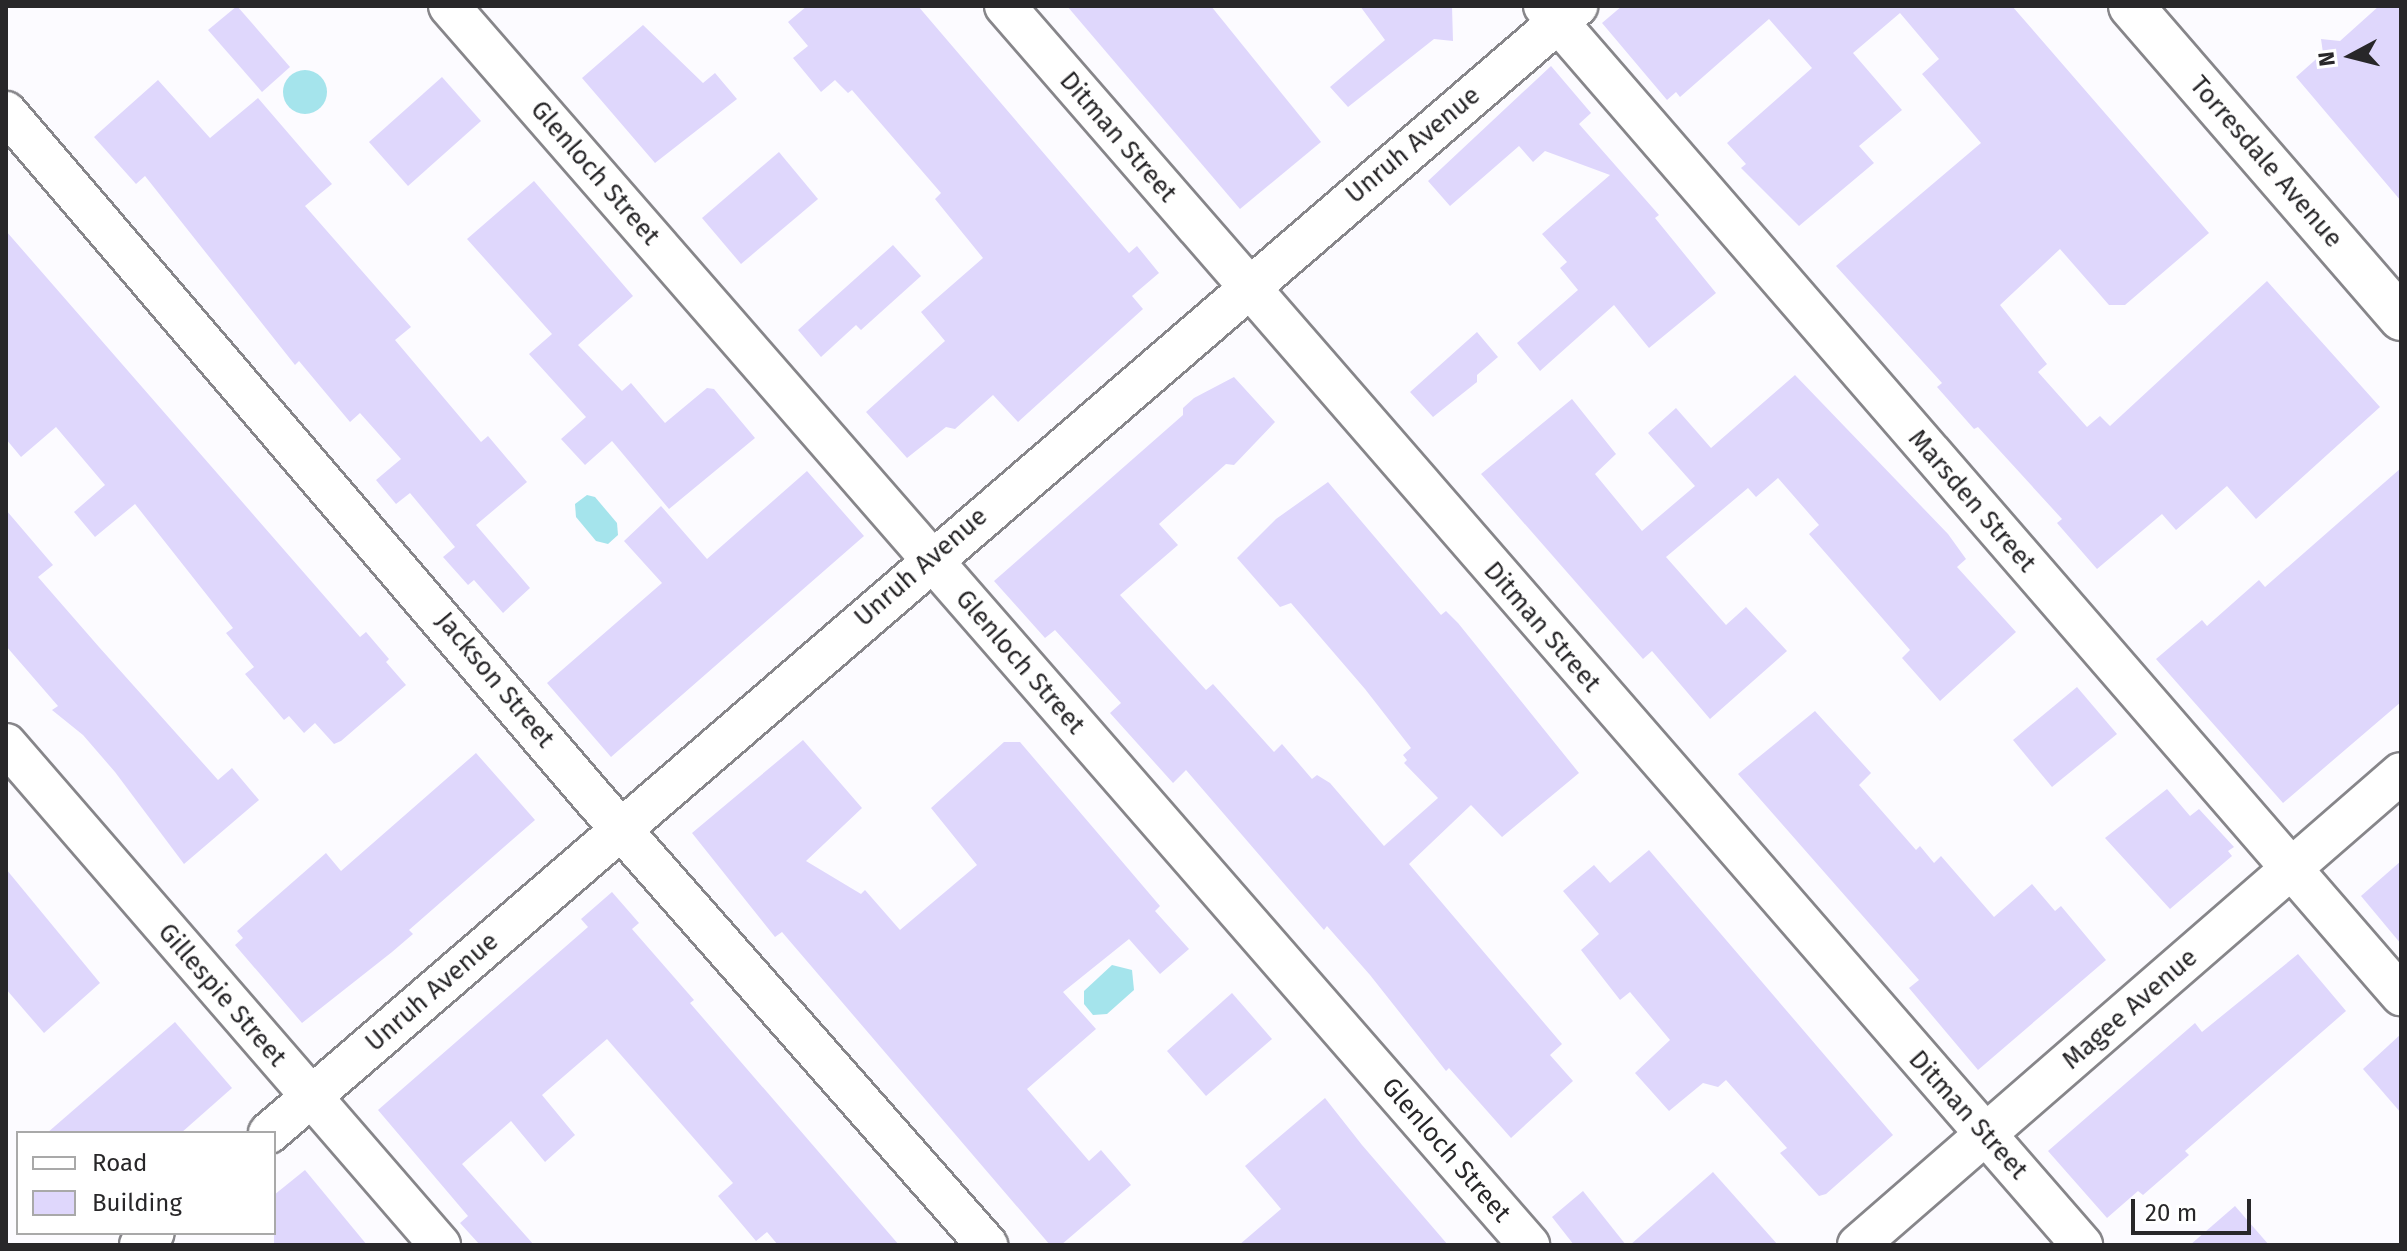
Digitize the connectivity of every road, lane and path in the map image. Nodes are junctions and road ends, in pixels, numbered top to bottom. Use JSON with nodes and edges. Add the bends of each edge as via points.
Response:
{"nodes":[{"id":1,"x":449,"y":6,"type":"edge"},
{"id":2,"x":1005,"y":6,"type":"edge"},
{"id":3,"x":2131,"y":6,"type":"edge"},
{"id":4,"x":1559,"y":12,"type":"edge"},
{"id":5,"x":6,"y":112,"type":"edge"},
{"id":6,"x":1247,"y":287,"type":"junction"},
{"id":7,"x":2401,"y":318,"type":"edge"},
{"id":8,"x":930,"y":559,"type":"junction"},
{"id":9,"x":6,"y":744,"type":"edge"},
{"id":10,"x":2401,"y":773,"type":"edge"},
{"id":11,"x":624,"y":827,"type":"junction"},
{"id":12,"x":2290,"y":870,"type":"junction"},
{"id":13,"x":2401,"y":995,"type":"edge"},
{"id":14,"x":311,"y":1097,"type":"junction"},
{"id":15,"x":271,"y":1131,"type":"edge"},
{"id":16,"x":1986,"y":1134,"type":"junction"},
{"id":17,"x":440,"y":1245,"type":"edge"},
{"id":18,"x":987,"y":1245,"type":"edge"},
{"id":19,"x":1529,"y":1245,"type":"edge"},
{"id":20,"x":1858,"y":1245,"type":"edge"},
{"id":21,"x":2082,"y":1245,"type":"edge"}],
"edges":[{"from":1,"to":8,"type":"street","name":"Glenloch Street"},
{"from":2,"to":6,"type":"street","name":"Ditman Street"},
{"from":3,"to":7,"type":"street","name":"Torresdale Avenue"},
{"from":4,"to":6,"type":"street","name":"Unruh Avenue"},
{"from":4,"to":12,"type":"street","name":"Marsden Street"},
{"from":5,"to":11,"type":"street","name":"Jackson Street"},
{"from":6,"to":8,"type":"street","name":"Unruh Avenue"},
{"from":6,"to":16,"type":"street","name":"Ditman Street"},
{"from":8,"to":11,"type":"street","name":"Unruh Avenue"},
{"from":8,"to":19,"type":"street","name":"Glenloch Street"},
{"from":9,"to":14,"type":"street","name":"Gillespie Street"},
{"from":10,"to":12,"type":"street","name":"Magee Avenue"},
{"from":11,"to":14,"type":"street","name":"Unruh Avenue"},
{"from":11,"to":18,"type":"street","name":"Jackson Street"},
{"from":12,"to":13,"type":"street","name":"Marsden Street"},
{"from":12,"to":16,"type":"street","name":"Magee Avenue"},
{"from":14,"to":15,"type":"street","name":"Unruh Avenue"},
{"from":14,"to":17,"type":"street","name":"Gillespie Street"},
{"from":16,"to":20,"type":"street","name":"Magee Avenue"},
{"from":16,"to":21,"type":"street","name":"Ditman Street"}]}
